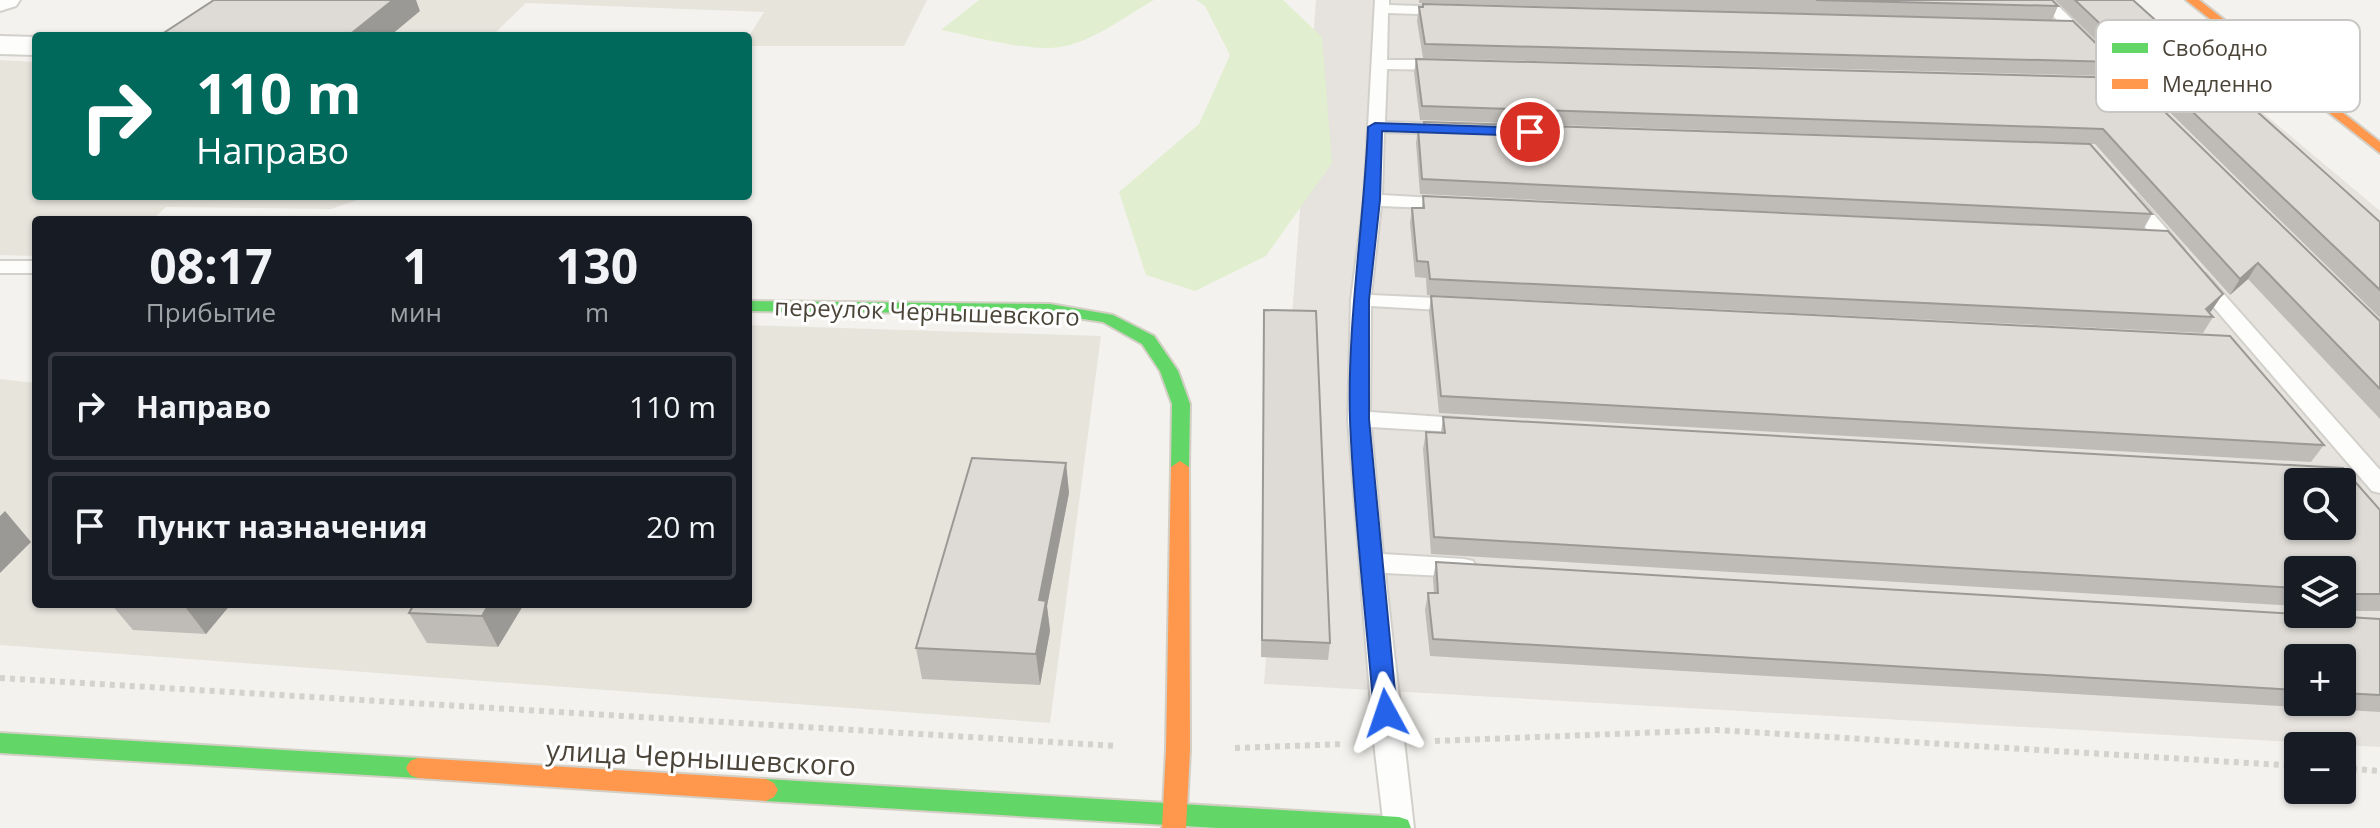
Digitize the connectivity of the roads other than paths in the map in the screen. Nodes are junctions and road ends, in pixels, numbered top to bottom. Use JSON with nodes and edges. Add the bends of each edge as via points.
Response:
{"nodes":[{"id":1,"x":6,"y":0,"type":"edge"},
{"id":2,"x":2044,"y":0,"type":"edge"},
{"id":3,"x":2192,"y":0,"type":"edge"},
{"id":4,"x":0,"y":3,"type":"edge"},
{"id":5,"x":1382,"y":5,"type":"edge"},
{"id":6,"x":1461,"y":11,"type":"edge"},
{"id":7,"x":2217,"y":20,"type":"edge"},
{"id":8,"x":0,"y":45,"type":"edge"},
{"id":9,"x":32,"y":46,"type":"edge"},
{"id":10,"x":2096,"y":55,"type":"edge"},
{"id":11,"x":1380,"y":64,"type":"junction"},
{"id":12,"x":1460,"y":66,"type":"edge"},
{"id":13,"x":2333,"y":112,"type":"edge"},
{"id":14,"x":1375,"y":127,"type":"junction"},
{"id":15,"x":1470,"y":130,"type":"edge"},
{"id":16,"x":2380,"y":149,"type":"edge"},
{"id":17,"x":2118,"y":184,"type":"edge"},
{"id":18,"x":1373,"y":200,"type":"junction"},
{"id":19,"x":1468,"y":204,"type":"edge"},
{"id":20,"x":2133,"y":237,"type":"edge"},
{"id":21,"x":2165,"y":239,"type":"junction"},
{"id":22,"x":0,"y":267,"type":"edge"},
{"id":23,"x":32,"y":267,"type":"edge"},
{"id":24,"x":1361,"y":300,"type":"junction"},
{"id":25,"x":1471,"y":305,"type":"edge"},
{"id":26,"x":752,"y":306,"type":"edge"},
{"id":27,"x":2227,"y":344,"type":"edge"},
{"id":28,"x":2258,"y":345,"type":"junction"},
{"id":29,"x":1359,"y":419,"type":"junction"},
{"id":30,"x":1502,"y":427,"type":"edge"},
{"id":31,"x":2356,"y":477,"type":"edge"},
{"id":32,"x":2376,"y":480,"type":"edge"},
{"id":33,"x":1373,"y":563,"type":"junction"},
{"id":34,"x":1483,"y":570,"type":"edge"},
{"id":35,"x":0,"y":743,"type":"edge"},
{"id":36,"x":1174,"y":821,"type":"edge"},
{"id":37,"x":1399,"y":828,"type":"edge"}],
"edges":[{"from":1,"to":4,"type":"street"},
{"from":2,"to":10,"type":"lane","via":[[2064,28]]},
{"from":3,"to":7,"type":"street"},
{"from":5,"to":6,"type":"lane"},
{"from":5,"to":11,"type":"lane"},
{"from":8,"to":9,"type":"street"},
{"from":11,"to":12,"type":"lane"},
{"from":11,"to":14,"type":"lane"},
{"from":13,"to":16,"type":"street"},
{"from":14,"to":15,"type":"lane"},
{"from":14,"to":18,"type":"lane"},
{"from":17,"to":21,"type":"lane"},
{"from":18,"to":19,"type":"lane"},
{"from":18,"to":24,"type":"lane"},
{"from":20,"to":21,"type":"lane"},
{"from":21,"to":28,"type":"lane"},
{"from":22,"to":23,"type":"lane"},
{"from":24,"to":25,"type":"lane"},
{"from":24,"to":29,"type":"lane"},
{"from":26,"to":36,"type":"street","name":"переулок Чернышевского","via":[[1050,309],[1107,318],[1148,340],[1169,371],[1181,404]]},
{"from":27,"to":28,"type":"lane"},
{"from":28,"to":32,"type":"lane"},
{"from":29,"to":30,"type":"lane"},
{"from":29,"to":33,"type":"lane"},
{"from":31,"to":32,"type":"lane"},
{"from":33,"to":34,"type":"lane"},
{"from":33,"to":37,"type":"lane"},
{"from":35,"to":36,"type":"street","name":"улица Чернышевского"},
{"from":36,"to":37,"type":"street","name":"улица Чернышевского"}]}
